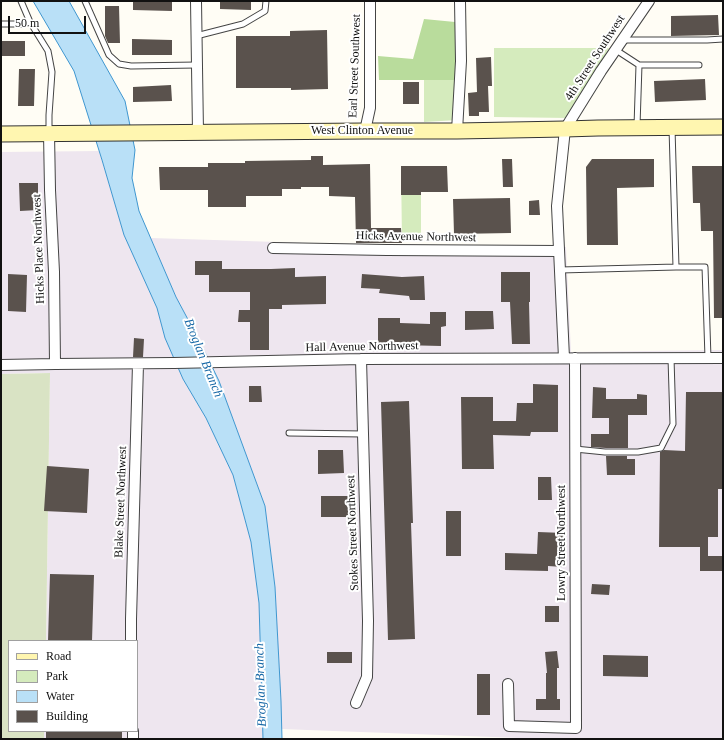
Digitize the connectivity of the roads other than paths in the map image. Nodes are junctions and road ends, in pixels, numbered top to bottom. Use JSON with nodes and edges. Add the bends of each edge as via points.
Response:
{"nodes":[{"id":1,"x":21,"y":1,"type":"edge"},
{"id":2,"x":85,"y":1,"type":"edge"},
{"id":3,"x":196,"y":1,"type":"edge"},
{"id":4,"x":266,"y":1,"type":"edge"},
{"id":5,"x":370,"y":1,"type":"edge"},
{"id":6,"x":460,"y":1,"type":"edge"},
{"id":7,"x":649,"y":1,"type":"edge"},
{"id":8,"x":30,"y":22,"type":"junction"},
{"id":9,"x":1,"y":24,"type":"edge"},
{"id":10,"x":196,"y":36,"type":"junction"},
{"id":11,"x":723,"y":39,"type":"edge"},
{"id":12,"x":622,"y":40,"type":"junction"},
{"id":13,"x":616,"y":50,"type":"junction"},
{"id":14,"x":197,"y":65,"type":"junction"},
{"id":15,"x":639,"y":65,"type":"junction"},
{"id":16,"x":699,"y":65,"type":"dead end"},
{"id":17,"x":637,"y":127,"type":"junction"},
{"id":18,"x":672,"y":127,"type":"junction"},
{"id":19,"x":723,"y":127,"type":"edge"},
{"id":20,"x":565,"y":129,"type":"junction"},
{"id":21,"x":365,"y":131,"type":"junction"},
{"id":22,"x":457,"y":131,"type":"junction"},
{"id":23,"x":198,"y":132,"type":"junction"},
{"id":24,"x":49,"y":133,"type":"junction"},
{"id":25,"x":1,"y":134,"type":"edge"},
{"id":26,"x":273,"y":248,"type":"dead end"},
{"id":27,"x":559,"y":251,"type":"junction"},
{"id":28,"x":676,"y":267,"type":"junction"},
{"id":29,"x":560,"y":270,"type":"junction"},
{"id":30,"x":564,"y":358,"type":"junction"},
{"id":31,"x":575,"y":358,"type":"junction"},
{"id":32,"x":671,"y":358,"type":"junction"},
{"id":33,"x":708,"y":358,"type":"junction"},
{"id":34,"x":723,"y":358,"type":"edge"},
{"id":35,"x":361,"y":359,"type":"junction"},
{"id":36,"x":55,"y":364,"type":"junction"},
{"id":37,"x":138,"y":364,"type":"junction"},
{"id":38,"x":1,"y":365,"type":"edge"},
{"id":39,"x":289,"y":433,"type":"dead end"},
{"id":40,"x":363,"y":434,"type":"junction"},
{"id":41,"x":575,"y":449,"type":"junction"},
{"id":42,"x":131,"y":640,"type":"edge"},
{"id":43,"x":508,"y":684,"type":"dead end"},
{"id":44,"x":356,"y":703,"type":"dead end"}],
"edges":[{"from":1,"to":8,"type":"lane"},
{"from":2,"to":14,"type":"lane","via":[[109,55],[119,64]]},
{"from":3,"to":10,"type":"street"},
{"from":4,"to":10,"type":"lane","via":[[265,11],[243,24]]},
{"from":5,"to":21,"type":"street","name":"Earl Street Southwest","via":[[370,108]]},
{"from":6,"to":22,"type":"street","via":[[461,61]]},
{"from":7,"to":12,"type":"street","name":"4th Street Southwest"},
{"from":8,"to":9,"type":"lane"},
{"from":8,"to":24,"type":"lane","via":[[50,58],[52,72]]},
{"from":10,"to":14,"type":"street"},
{"from":11,"to":12,"type":"lane"},
{"from":12,"to":13,"type":"street","name":"4th Street Southwest"},
{"from":13,"to":15,"type":"lane"},
{"from":13,"to":20,"type":"street","name":"4th Street Southwest"},
{"from":14,"to":23,"type":"street"},
{"from":15,"to":16,"type":"lane"},
{"from":15,"to":17,"type":"lane"},
{"from":17,"to":18,"type":"street","name":"West Clinton Avenue"},
{"from":17,"to":20,"type":"street","name":"West Clinton Avenue"},
{"from":18,"to":19,"type":"street","name":"West Clinton Avenue"},
{"from":18,"to":28,"type":"lane"},
{"from":20,"to":22,"type":"street","name":"West Clinton Avenue"},
{"from":20,"to":27,"type":"street","via":[[557,206]]},
{"from":21,"to":22,"type":"street","name":"West Clinton Avenue"},
{"from":21,"to":23,"type":"street","name":"West Clinton Avenue"},
{"from":23,"to":24,"type":"street","name":"West Clinton Avenue"},
{"from":24,"to":25,"type":"street","name":"West Clinton Avenue"},
{"from":24,"to":36,"type":"street","name":"Hicks Place Northwest"},
{"from":26,"to":27,"type":"street","name":"Hicks Avenue Northwest"},
{"from":27,"to":29,"type":"street"},
{"from":28,"to":29,"type":"lane"},
{"from":28,"to":33,"type":"lane","via":[[706,267]]},
{"from":29,"to":30,"type":"street"},
{"from":30,"to":31,"type":"street","name":"Hall Avenue Northwest"},
{"from":30,"to":35,"type":"street","name":"Hall Avenue Northwest"},
{"from":31,"to":32,"type":"street","name":"Hall Avenue Northwest"},
{"from":31,"to":41,"type":"street","name":"Lowry Street Northwest"},
{"from":32,"to":33,"type":"street","name":"Hall Avenue Northwest"},
{"from":32,"to":41,"type":"lane","via":[[673,424],[662,448],[638,452]]},
{"from":33,"to":34,"type":"street","name":"Hall Avenue Northwest"},
{"from":35,"to":37,"type":"street","name":"Hall Avenue Northwest"},
{"from":35,"to":40,"type":"street","name":"Stokes Street Northwest"},
{"from":36,"to":37,"type":"street","name":"Hall Avenue Northwest"},
{"from":36,"to":38,"type":"street","name":"Hall Avenue Northwest"},
{"from":37,"to":42,"type":"street","name":"Blake Street Northwest"},
{"from":39,"to":40,"type":"lane"},
{"from":40,"to":44,"type":"street","name":"Stokes Street Northwest","via":[[367,677]]},
{"from":41,"to":43,"type":"street","name":"Lowry Street Northwest","via":[[576,728],[509,726]]}]}
